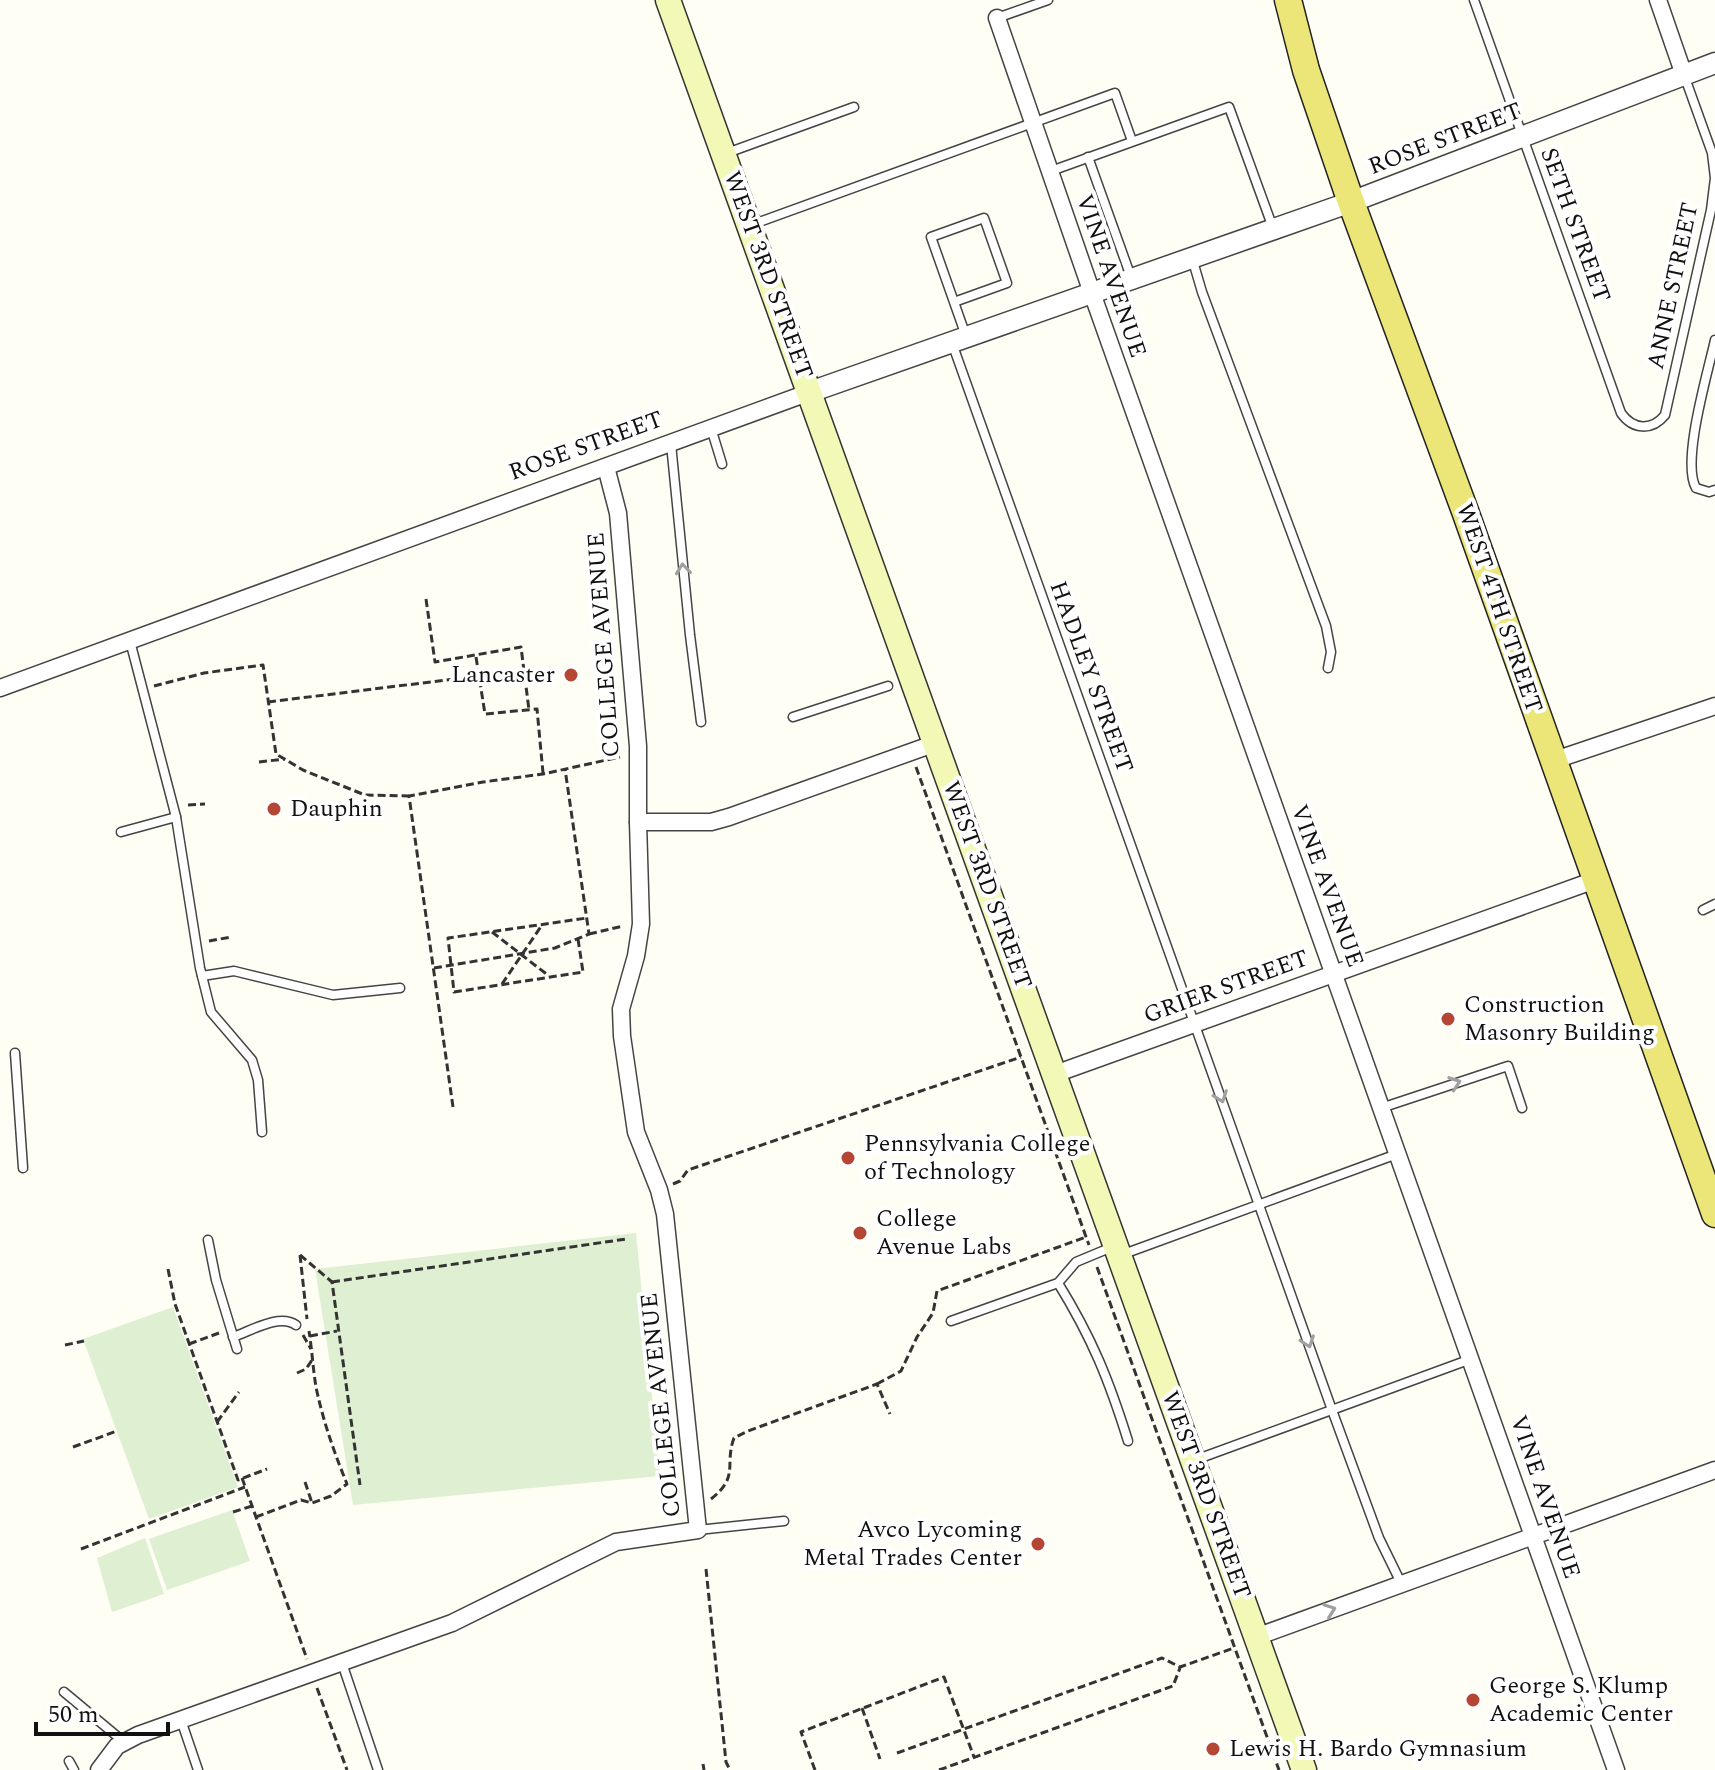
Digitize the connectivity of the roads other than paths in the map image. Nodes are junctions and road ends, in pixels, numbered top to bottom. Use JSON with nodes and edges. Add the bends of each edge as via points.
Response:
{"nodes":[{"id":1,"x":668,"y":0,"type":"edge"},
{"id":2,"x":1048,"y":0,"type":"edge"},
{"id":3,"x":1288,"y":0,"type":"edge"},
{"id":4,"x":1474,"y":0,"type":"edge"},
{"id":5,"x":1658,"y":0,"type":"edge"},
{"id":6,"x":997,"y":18,"type":"joint"},
{"id":7,"x":1715,"y":63,"type":"edge"},
{"id":8,"x":1684,"y":75,"type":"junction"},
{"id":9,"x":854,"y":107,"type":"dead end"},
{"id":10,"x":1033,"y":122,"type":"junction"},
{"id":11,"x":1523,"y":137,"type":"junction"},
{"id":12,"x":1132,"y":141,"type":"junction"},
{"id":13,"x":724,"y":154,"type":"junction"},
{"id":14,"x":1088,"y":157,"type":"junction"},
{"id":15,"x":1050,"y":171,"type":"junction"},
{"id":16,"x":1351,"y":202,"type":"junction"},
{"id":17,"x":750,"y":225,"type":"junction"},
{"id":18,"x":1273,"y":228,"type":"junction"},
{"id":19,"x":1192,"y":257,"type":"junction"},
{"id":20,"x":1132,"y":278,"type":"junction"},
{"id":21,"x":1092,"y":293,"type":"junction"},
{"id":22,"x":954,"y":302,"type":"junction"},
{"id":23,"x":959,"y":340,"type":"junction"},
{"id":24,"x":1715,"y":340,"type":"edge"},
{"id":25,"x":810,"y":392,"type":"junction"},
{"id":26,"x":1665,"y":415,"type":"joint"},
{"id":27,"x":711,"y":428,"type":"junction"},
{"id":28,"x":671,"y":443,"type":"junction"},
{"id":29,"x":722,"y":464,"type":"dead end"},
{"id":30,"x":606,"y":467,"type":"junction"},
{"id":31,"x":1712,"y":491,"type":"edge"},
{"id":32,"x":130,"y":641,"type":"junction"},
{"id":33,"x":1328,"y":668,"type":"dead end"},
{"id":34,"x":888,"y":686,"type":"dead end"},
{"id":35,"x":0,"y":688,"type":"edge"},
{"id":36,"x":1713,"y":711,"type":"edge"},
{"id":37,"x":793,"y":717,"type":"dead end"},
{"id":38,"x":701,"y":722,"type":"dead end"},
{"id":39,"x":936,"y":743,"type":"junction"},
{"id":40,"x":1552,"y":761,"type":"junction"},
{"id":41,"x":176,"y":817,"type":"junction"},
{"id":42,"x":638,"y":822,"type":"junction"},
{"id":43,"x":121,"y":832,"type":"dead end"},
{"id":44,"x":1595,"y":880,"type":"junction"},
{"id":45,"x":1715,"y":904,"type":"edge"},
{"id":46,"x":1703,"y":910,"type":"dead end"},
{"id":47,"x":1333,"y":974,"type":"junction"},
{"id":48,"x":202,"y":976,"type":"junction"},
{"id":49,"x":400,"y":988,"type":"dead end"},
{"id":50,"x":1194,"y":1024,"type":"junction"},
{"id":51,"x":15,"y":1053,"type":"dead end"},
{"id":52,"x":1055,"y":1074,"type":"junction"},
{"id":53,"x":1381,"y":1108,"type":"junction"},
{"id":54,"x":1522,"y":1108,"type":"dead end"},
{"id":55,"x":262,"y":1132,"type":"dead end"},
{"id":56,"x":1398,"y":1154,"type":"junction"},
{"id":57,"x":23,"y":1168,"type":"dead end"},
{"id":58,"x":1260,"y":1206,"type":"junction"},
{"id":59,"x":1715,"y":1214,"type":"edge"},
{"id":60,"x":208,"y":1240,"type":"dead end"},
{"id":61,"x":1118,"y":1250,"type":"junction"},
{"id":62,"x":1058,"y":1283,"type":"junction"},
{"id":63,"x":951,"y":1321,"type":"dead end"},
{"id":64,"x":296,"y":1325,"type":"road end"},
{"id":65,"x":232,"y":1333,"type":"junction"},
{"id":66,"x":237,"y":1349,"type":"dead end"},
{"id":67,"x":1472,"y":1358,"type":"junction"},
{"id":68,"x":1332,"y":1410,"type":"junction"},
{"id":69,"x":1128,"y":1441,"type":"dead end"},
{"id":70,"x":1193,"y":1461,"type":"junction"},
{"id":71,"x":1715,"y":1470,"type":"edge"},
{"id":72,"x":784,"y":1521,"type":"dead end"},
{"id":73,"x":698,"y":1530,"type":"junction"},
{"id":74,"x":1532,"y":1537,"type":"junction"},
{"id":75,"x":1402,"y":1585,"type":"junction"},
{"id":76,"x":1256,"y":1637,"type":"junction"},
{"id":77,"x":341,"y":1662,"type":"junction"},
{"id":78,"x":64,"y":1692,"type":"dead end"},
{"id":79,"x":181,"y":1719,"type":"junction"},
{"id":80,"x":125,"y":1742,"type":"junction"},
{"id":81,"x":69,"y":1761,"type":"dead end"},
{"id":82,"x":74,"y":1770,"type":"edge"},
{"id":83,"x":99,"y":1770,"type":"edge"},
{"id":84,"x":198,"y":1770,"type":"edge"},
{"id":85,"x":378,"y":1770,"type":"edge"},
{"id":86,"x":1304,"y":1770,"type":"edge"},
{"id":87,"x":1616,"y":1770,"type":"edge"}],
"edges":[{"from":1,"to":13,"type":"main road","name":"WEST 3RD STREET"},
{"from":2,"to":6,"type":"lane"},
{"from":3,"to":16,"type":"main road","name":"WEST 4TH STREET"},
{"from":4,"to":11,"type":"lane","name":"SETH STREET"},
{"from":5,"to":8,"type":"street"},
{"from":6,"to":10,"type":"street","name":"VINE AVENUE"},
{"from":7,"to":8,"type":"street","name":"ROSE STREET"},
{"from":8,"to":11,"type":"street","name":"ROSE STREET"},
{"from":8,"to":26,"type":"lane","name":"ANNE STREET","via":[[1712,153],[1715,178]]},
{"from":9,"to":13,"type":"lane"},
{"from":10,"to":12,"type":"lane","via":[[1115,93]]},
{"from":10,"to":15,"type":"street","name":"VINE AVENUE"},
{"from":10,"to":17,"type":"lane"},
{"from":11,"to":16,"type":"street","name":"ROSE STREET"},
{"from":11,"to":26,"type":"lane","name":"SETH STREET","via":[[1621,413],[1639,427],[1659,423]]},
{"from":12,"to":14,"type":"lane"},
{"from":12,"to":18,"type":"lane","via":[[1229,107]]},
{"from":13,"to":17,"type":"main road","name":"WEST 3RD STREET"},
{"from":14,"to":15,"type":"lane"},
{"from":14,"to":20,"type":"lane"},
{"from":15,"to":21,"type":"street","name":"VINE AVENUE"},
{"from":16,"to":18,"type":"street","name":"ROSE STREET"},
{"from":16,"to":40,"type":"main road","name":"WEST 4TH STREET"},
{"from":17,"to":25,"type":"main road","name":"WEST 3RD STREET"},
{"from":18,"to":19,"type":"street","name":"ROSE STREET"},
{"from":19,"to":20,"type":"street","name":"ROSE STREET"},
{"from":19,"to":33,"type":"lane","via":[[1326,626]]},
{"from":20,"to":21,"type":"street","name":"ROSE STREET"},
{"from":21,"to":23,"type":"street","name":"ROSE STREET"},
{"from":21,"to":47,"type":"street","name":"VINE AVENUE"},
{"from":22,"to":22,"type":"lane","name":"HADLEY STREET","via":[[931,237],[984,218],[1007,283]]},
{"from":22,"to":23,"type":"lane","name":"HADLEY STREET"},
{"from":23,"to":25,"type":"street","name":"ROSE STREET"},
{"from":23,"to":50,"type":"lane","name":"HADLEY STREET"},
{"from":24,"to":31,"type":"lane","via":[[1690,458],[1691,480],[1701,491]]},
{"from":25,"to":27,"type":"street","name":"ROSE STREET"},
{"from":25,"to":39,"type":"main road","name":"WEST 3RD STREET"},
{"from":27,"to":28,"type":"street","name":"ROSE STREET"},
{"from":27,"to":29,"type":"lane"},
{"from":28,"to":30,"type":"street","name":"ROSE STREET"},
{"from":38,"to":28,"type":"lane","one_way":true},
{"from":30,"to":32,"type":"street","name":"ROSE STREET"},
{"from":30,"to":42,"type":"street","name":"COLLEGE AVENUE","via":[[618,513],[638,746]]},
{"from":32,"to":35,"type":"street","name":"ROSE STREET"},
{"from":32,"to":41,"type":"lane"},
{"from":34,"to":37,"type":"lane"},
{"from":36,"to":40,"type":"street"},
{"from":39,"to":42,"type":"street","via":[[711,822]]},
{"from":39,"to":52,"type":"main road","name":"WEST 3RD STREET"},
{"from":40,"to":44,"type":"main road","name":"WEST 4TH STREET"},
{"from":41,"to":43,"type":"lane"},
{"from":41,"to":48,"type":"lane"},
{"from":42,"to":73,"type":"street","name":"COLLEGE AVENUE","via":[[641,924],[621,1009],[622,1036],[636,1132],[665,1214]]},
{"from":44,"to":47,"type":"street","name":"GRIER STREET"},
{"from":44,"to":59,"type":"main road","name":"WEST 4TH STREET"},
{"from":45,"to":46,"type":"lane"},
{"from":47,"to":50,"type":"street","name":"GRIER STREET"},
{"from":47,"to":53,"type":"street","name":"VINE AVENUE"},
{"from":48,"to":49,"type":"lane","via":[[234,971],[333,995]]},
{"from":48,"to":55,"type":"lane","via":[[215,1019],[252,1060]]},
{"from":50,"to":52,"type":"street","name":"GRIER STREET"},
{"from":50,"to":58,"type":"lane","name":"HADLEY STREET","one_way":true},
{"from":51,"to":57,"type":"lane"},
{"from":52,"to":61,"type":"main road","name":"WEST 3RD STREET"},
{"from":53,"to":54,"type":"lane","one_way":true,"via":[[1508,1066]]},
{"from":53,"to":56,"type":"street","name":"VINE AVENUE"},
{"from":56,"to":58,"type":"lane"},
{"from":56,"to":67,"type":"street","name":"VINE AVENUE"},
{"from":58,"to":61,"type":"lane"},
{"from":58,"to":68,"type":"lane","name":"HADLEY STREET","one_way":true},
{"from":60,"to":65,"type":"lane"},
{"from":61,"to":62,"type":"lane","via":[[1076,1262]]},
{"from":61,"to":70,"type":"main road","name":"WEST 3RD STREET"},
{"from":62,"to":63,"type":"lane"},
{"from":62,"to":69,"type":"lane","via":[[1086,1329]]},
{"from":64,"to":65,"type":"lane","via":[[278,1321]]},
{"from":65,"to":66,"type":"lane"},
{"from":67,"to":68,"type":"lane"},
{"from":67,"to":74,"type":"street","name":"VINE AVENUE"},
{"from":68,"to":70,"type":"lane"},
{"from":68,"to":75,"type":"lane","name":"HADLEY STREET"},
{"from":70,"to":76,"type":"main road","name":"WEST 3RD STREET"},
{"from":71,"to":74,"type":"street"},
{"from":72,"to":73,"type":"lane"},
{"from":73,"to":77,"type":"street","name":"COLLEGE AVENUE","via":[[616,1542],[452,1623]]},
{"from":74,"to":75,"type":"street"},
{"from":74,"to":87,"type":"street","name":"VINE AVENUE"},
{"from":76,"to":75,"type":"street","one_way":true},
{"from":76,"to":86,"type":"main road","name":"WEST 3RD STREET"},
{"from":77,"to":79,"type":"street","name":"COLLEGE AVENUE"},
{"from":77,"to":85,"type":"lane"},
{"from":78,"to":80,"type":"lane"},
{"from":79,"to":80,"type":"street","name":"COLLEGE AVENUE"},
{"from":79,"to":84,"type":"lane"},
{"from":80,"to":83,"type":"street","name":"COLLEGE AVENUE"},
{"from":81,"to":82,"type":"lane"}]}
